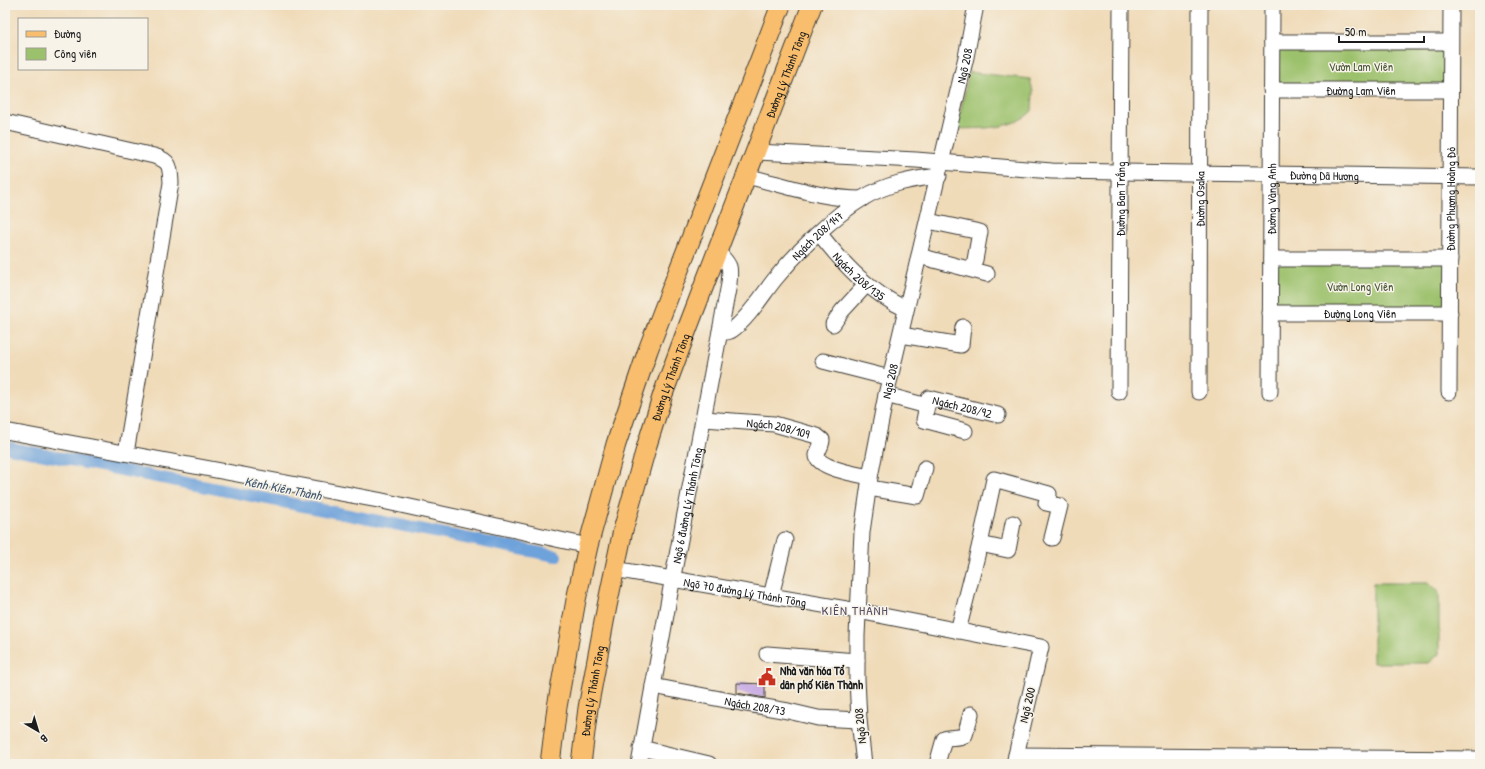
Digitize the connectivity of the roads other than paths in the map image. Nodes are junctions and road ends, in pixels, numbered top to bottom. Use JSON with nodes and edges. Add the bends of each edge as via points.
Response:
{"nodes":[{"id":1,"x":781,"y":5,"type":"edge"},
{"id":2,"x":812,"y":5,"type":"edge"},
{"id":3,"x":976,"y":5,"type":"edge"},
{"id":4,"x":1121,"y":5,"type":"edge"},
{"id":5,"x":1200,"y":5,"type":"edge"},
{"id":6,"x":1272,"y":5,"type":"edge"},
{"id":7,"x":1451,"y":5,"type":"edge"},
{"id":8,"x":1272,"y":42,"type":"junction"},
{"id":9,"x":1450,"y":42,"type":"junction"},
{"id":10,"x":1271,"y":90,"type":"junction"},
{"id":11,"x":1450,"y":90,"type":"junction"},
{"id":12,"x":5,"y":122,"type":"edge"},
{"id":13,"x":756,"y":152,"type":"junction"},
{"id":14,"x":940,"y":169,"type":"junction"},
{"id":15,"x":1120,"y":172,"type":"junction"},
{"id":16,"x":1200,"y":173,"type":"junction"},
{"id":17,"x":1271,"y":174,"type":"junction"},
{"id":18,"x":746,"y":176,"type":"junction"},
{"id":19,"x":1450,"y":176,"type":"junction"},
{"id":20,"x":1480,"y":177,"type":"edge"},
{"id":21,"x":862,"y":199,"type":"junction"},
{"id":22,"x":928,"y":221,"type":"junction"},
{"id":23,"x":819,"y":234,"type":"junction"},
{"id":24,"x":717,"y":251,"type":"junction"},
{"id":25,"x":919,"y":256,"type":"junction"},
{"id":26,"x":1271,"y":259,"type":"junction"},
{"id":27,"x":1450,"y":259,"type":"junction"},
{"id":28,"x":975,"y":260,"type":"dead end"},
{"id":29,"x":987,"y":274,"type":"dead end"},
{"id":30,"x":866,"y":284,"type":"junction"},
{"id":31,"x":906,"y":309,"type":"junction"},
{"id":32,"x":1270,"y":313,"type":"junction"},
{"id":33,"x":1450,"y":313,"type":"junction"},
{"id":34,"x":833,"y":324,"type":"dead end"},
{"id":35,"x":963,"y":327,"type":"dead end"},
{"id":36,"x":720,"y":332,"type":"junction"},
{"id":37,"x":901,"y":335,"type":"junction"},
{"id":38,"x":650,"y":343,"type":"junction"},
{"id":39,"x":679,"y":351,"type":"junction"},
{"id":40,"x":823,"y":361,"type":"dead end"},
{"id":41,"x":890,"y":378,"type":"junction"},
{"id":42,"x":1119,"y":392,"type":"dead end"},
{"id":43,"x":1199,"y":392,"type":"dead end"},
{"id":44,"x":1270,"y":392,"type":"dead end"},
{"id":45,"x":1449,"y":392,"type":"dead end"},
{"id":46,"x":886,"y":395,"type":"junction"},
{"id":47,"x":927,"y":406,"type":"junction"},
{"id":48,"x":998,"y":415,"type":"dead end"},
{"id":49,"x":704,"y":418,"type":"junction"},
{"id":50,"x":5,"y":431,"type":"edge"},
{"id":51,"x":965,"y":431,"type":"dead end"},
{"id":52,"x":126,"y":453,"type":"junction"},
{"id":53,"x":925,"y":468,"type":"dead end"},
{"id":54,"x":870,"y":482,"type":"junction"},
{"id":55,"x":1013,"y":523,"type":"dead end"},
{"id":56,"x":1052,"y":538,"type":"dead end"},
{"id":57,"x":785,"y":540,"type":"dead end"},
{"id":58,"x":980,"y":544,"type":"junction"},
{"id":59,"x":588,"y":546,"type":"junction"},
{"id":60,"x":614,"y":569,"type":"junction"},
{"id":61,"x":672,"y":579,"type":"junction"},
{"id":62,"x":771,"y":596,"type":"junction"},
{"id":63,"x":858,"y":611,"type":"junction"},
{"id":64,"x":958,"y":631,"type":"junction"},
{"id":65,"x":1041,"y":647,"type":"joint"},
{"id":66,"x":767,"y":654,"type":"dead end"},
{"id":67,"x":857,"y":661,"type":"junction"},
{"id":68,"x":653,"y":686,"type":"junction"},
{"id":69,"x":971,"y":714,"type":"dead end"},
{"id":70,"x":858,"y":720,"type":"junction"},
{"id":71,"x":641,"y":748,"type":"junction"},
{"id":72,"x":1480,"y":759,"type":"edge"},
{"id":73,"x":1015,"y":760,"type":"edge"},
{"id":74,"x":1118,"y":760,"type":"edge"},
{"id":75,"x":1187,"y":760,"type":"edge"},
{"id":76,"x":1262,"y":761,"type":"edge"},
{"id":77,"x":1461,"y":762,"type":"edge"},
{"id":78,"x":550,"y":764,"type":"edge"},
{"id":79,"x":581,"y":764,"type":"edge"},
{"id":80,"x":639,"y":764,"type":"edge"},
{"id":81,"x":709,"y":764,"type":"edge"},
{"id":82,"x":864,"y":764,"type":"edge"},
{"id":83,"x":937,"y":764,"type":"edge"}],
"edges":[{"from":1,"to":38,"type":"main road"},
{"from":2,"to":13,"type":"main road","name":"Đường Lý Thánh Tông"},
{"from":3,"to":14,"type":"street","name":"Ngõ 208"},
{"from":4,"to":15,"type":"street","name":"Đường Ban Trắng"},
{"from":5,"to":16,"type":"street","name":"Đường Osaka"},
{"from":6,"to":8,"type":"street","name":"Đường Vàng Anh"},
{"from":7,"to":9,"type":"street","name":"Đường Phượng Hoàng Đỏ"},
{"from":8,"to":9,"type":"street"},
{"from":8,"to":10,"type":"street","name":"Đường Vàng Anh"},
{"from":9,"to":11,"type":"street","name":"Đường Phượng Hoàng Đỏ"},
{"from":10,"to":11,"type":"street","name":"Đường Lam Viên"},
{"from":10,"to":17,"type":"street","name":"Đường Vàng Anh"},
{"from":11,"to":19,"type":"street","name":"Đường Phượng Hoàng Đỏ"},
{"from":12,"to":52,"type":"street","via":[[154,156],[164,159],[170,166],[170,183]]},
{"from":13,"to":14,"type":"street"},
{"from":13,"to":18,"type":"main road","name":"Đường Lý Thánh Tông"},
{"from":14,"to":15,"type":"street","name":"Đường Dã Hương"},
{"from":14,"to":21,"type":"street","name":"Ngách 208/147","via":[[885,187]]},
{"from":14,"to":22,"type":"street","name":"Ngõ 208"},
{"from":15,"to":16,"type":"street","name":"Đường Dã Hương"},
{"from":15,"to":42,"type":"street","name":"Đường Ban Trắng"},
{"from":16,"to":17,"type":"street","name":"Đường Dã Hương"},
{"from":16,"to":43,"type":"street","name":"Đường Osaka"},
{"from":17,"to":19,"type":"street","name":"Đường Dã Hương"},
{"from":17,"to":26,"type":"street","name":"Đường Vàng Anh"},
{"from":18,"to":21,"type":"street","via":[[833,197]]},
{"from":18,"to":24,"type":"main road","name":"Đường Lý Thánh Tông"},
{"from":19,"to":20,"type":"street","name":"Đường Dã Hương"},
{"from":19,"to":27,"type":"street","name":"Đường Phượng Hoàng Đỏ"},
{"from":21,"to":23,"type":"street","name":"Ngách 208/147"},
{"from":22,"to":25,"type":"street","name":"Ngõ 208"},
{"from":22,"to":28,"type":"street","via":[[980,232]]},
{"from":23,"to":30,"type":"street","name":"Ngách 208/135"},
{"from":23,"to":36,"type":"street","name":"Ngách 208/147","via":[[786,266],[736,327],[729,332]]},
{"from":24,"to":36,"type":"street","name":"Ngõ 6 đường Lý Thánh Tông","via":[[728,262],[731,272]]},
{"from":24,"to":39,"type":"main road","name":"Đường Lý Thánh Tông"},
{"from":25,"to":29,"type":"street"},
{"from":25,"to":31,"type":"street","name":"Ngõ 208"},
{"from":26,"to":27,"type":"street"},
{"from":26,"to":32,"type":"street","name":"Đường Vàng Anh"},
{"from":27,"to":33,"type":"street","name":"Đường Phượng Hoàng Đỏ"},
{"from":30,"to":31,"type":"street","name":"Ngách 208/135","via":[[890,302]]},
{"from":30,"to":34,"type":"street"},
{"from":31,"to":37,"type":"street","name":"Ngõ 208"},
{"from":32,"to":33,"type":"street","name":"Đường Long Viên"},
{"from":32,"to":44,"type":"street","name":"Đường Vàng Anh"},
{"from":33,"to":45,"type":"street","name":"Đường Phượng Hoàng Đỏ"},
{"from":35,"to":37,"type":"street","via":[[960,345]]},
{"from":36,"to":49,"type":"street","name":"Ngõ 6 đường Lý Thánh Tông"},
{"from":37,"to":41,"type":"street","name":"Ngõ 208"},
{"from":38,"to":39,"type":"main road"},
{"from":38,"to":59,"type":"main road","via":[[616,444]]},
{"from":39,"to":60,"type":"main road","name":"Đường Lý Thánh Tông","via":[[647,445]]},
{"from":40,"to":41,"type":"street"},
{"from":41,"to":46,"type":"street","name":"Ngõ 208"},
{"from":46,"to":47,"type":"street","name":"Ngách 208/92"},
{"from":46,"to":54,"type":"street","name":"Ngõ 208"},
{"from":47,"to":48,"type":"street","name":"Ngách 208/92","via":[[929,398]]},
{"from":47,"to":51,"type":"street","via":[[924,420]]},
{"from":49,"to":54,"type":"street","name":"Ngách 208/109","via":[[774,424],[817,436],[822,440],[817,456],[819,461]]},
{"from":49,"to":61,"type":"street","name":"Ngõ 6 đường Lý Thánh Tông"},
{"from":50,"to":52,"type":"street"},
{"from":52,"to":59,"type":"street","via":[[378,500]]},
{"from":53,"to":54,"type":"street","via":[[917,496]]},
{"from":54,"to":63,"type":"street","name":"Ngõ 208","via":[[862,532]]},
{"from":55,"to":58,"type":"street","via":[[1008,550]]},
{"from":56,"to":58,"type":"street","via":[[1060,506],[1046,503],[1048,494],[994,479]]},
{"from":57,"to":62,"type":"street"},
{"from":58,"to":64,"type":"street"},
{"from":59,"to":78,"type":"main road","via":[[563,669]]},
{"from":60,"to":61,"type":"street","name":"Ngõ 70 đường Lý Thánh Tông"},
{"from":60,"to":79,"type":"main road","name":"Đường Lý Thánh Tông","via":[[593,678]]},
{"from":61,"to":62,"type":"street","name":"Ngõ 70 đường Lý Thánh Tông"},
{"from":61,"to":68,"type":"street","name":"Ngõ 6 đường Lý Thánh Tông"},
{"from":62,"to":63,"type":"street","name":"Ngõ 70 đường Lý Thánh Tông"},
{"from":63,"to":64,"type":"street","name":"Ngõ 70 đường Lý Thánh Tông"},
{"from":63,"to":67,"type":"street","name":"Ngõ 208"},
{"from":64,"to":65,"type":"street","name":"Ngõ 70 đường Lý Thánh Tông"},
{"from":65,"to":73,"type":"street","name":"Ngõ 200"},
{"from":66,"to":67,"type":"street"},
{"from":67,"to":70,"type":"street","name":"Ngõ 208"},
{"from":68,"to":70,"type":"street","name":"Ngách 208/73","via":[[818,718]]},
{"from":68,"to":71,"type":"street","name":"Ngõ 6 đường Lý Thánh Tông"},
{"from":69,"to":83,"type":"street","via":[[964,735],[944,739]]},
{"from":70,"to":82,"type":"street","name":"Ngõ 208"},
{"from":71,"to":80,"type":"street","name":"Ngõ 6 đường Lý Thánh Tông"},
{"from":71,"to":81,"type":"street"},
{"from":72,"to":77,"type":"street"},
{"from":73,"to":74,"type":"street"},
{"from":74,"to":75,"type":"street"},
{"from":75,"to":76,"type":"street"},
{"from":76,"to":77,"type":"street"}]}
